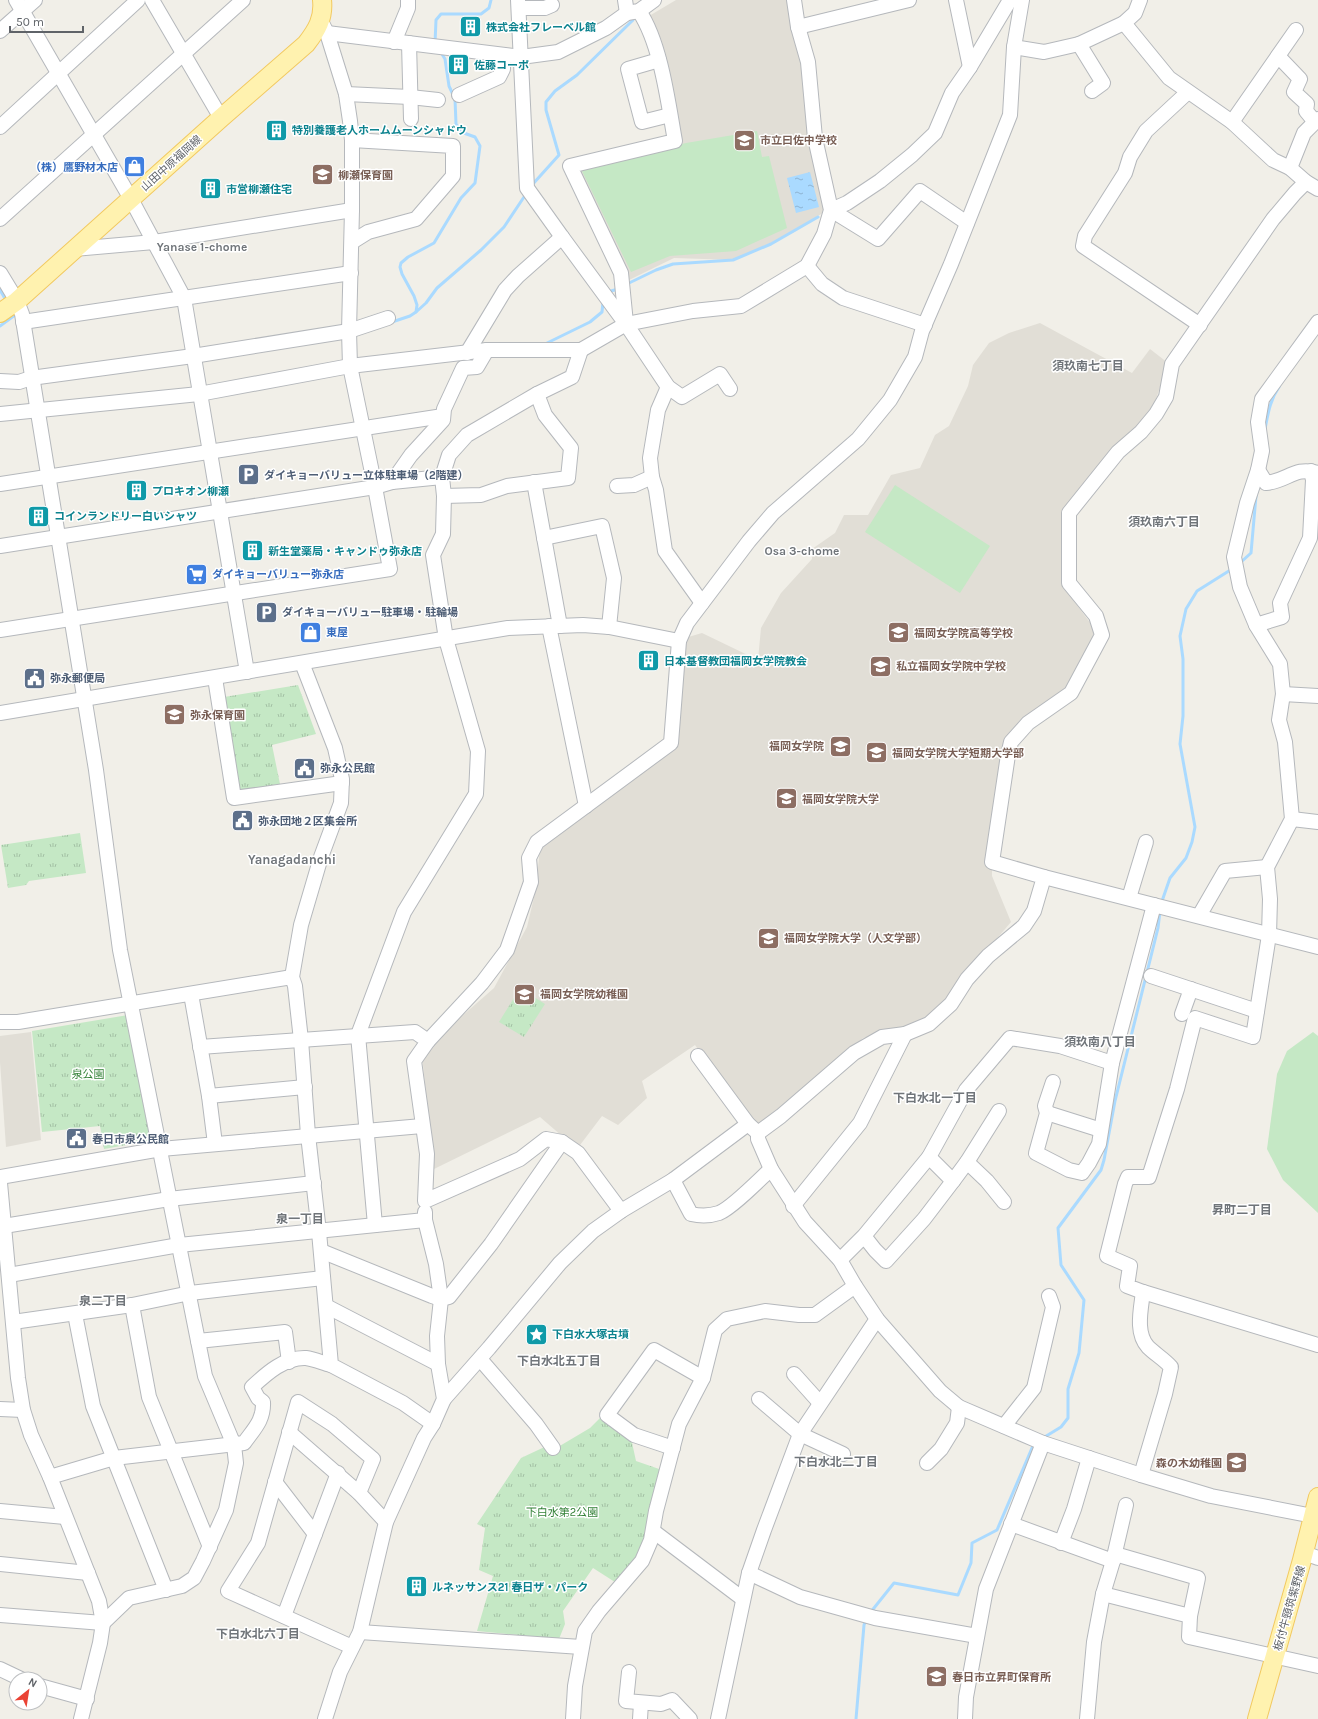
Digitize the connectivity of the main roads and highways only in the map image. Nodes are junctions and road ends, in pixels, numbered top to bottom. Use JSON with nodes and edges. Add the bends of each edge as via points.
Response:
{"nodes":[{"id":1,"x":322,"y":0,"type":"edge"},
{"id":2,"x":9,"y":307,"type":"edge"},
{"id":3,"x":1318,"y":1497,"type":"edge"},
{"id":4,"x":1311,"y":1556,"type":"edge"},
{"id":5,"x":1257,"y":1719,"type":"edge"}],
"edges":[{"from":1,"to":2,"type":"main road","name":"山田中原福岡線","via":[[324,27]]},
{"from":3,"to":4,"type":"main road","name":"板付牛頸筑紫野線","via":[[1313,1516]]},
{"from":4,"to":5,"type":"main road","name":"板付牛頸筑紫野線","via":[[1275,1656]]}]}
